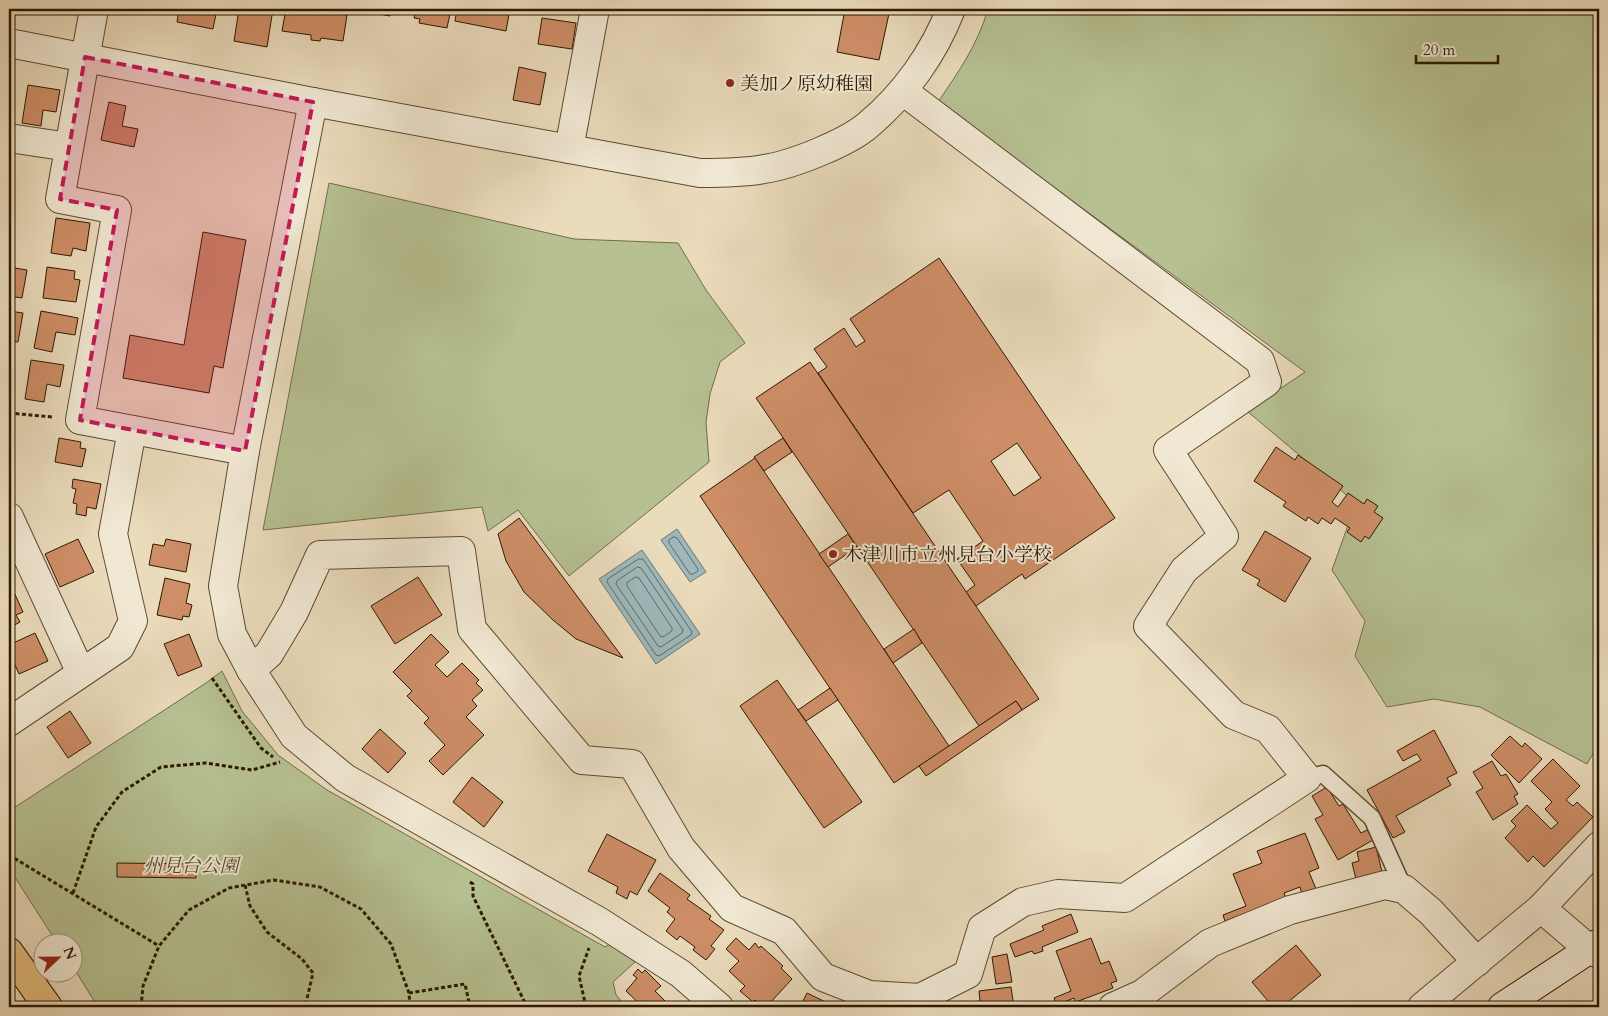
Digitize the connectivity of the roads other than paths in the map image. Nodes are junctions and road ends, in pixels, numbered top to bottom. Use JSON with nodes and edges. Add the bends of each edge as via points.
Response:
{"nodes":[{"id":1,"x":94,"y":9,"type":"edge"},
{"id":2,"x":595,"y":9,"type":"edge"},
{"id":3,"x":951,"y":9,"type":"edge"},
{"id":4,"x":9,"y":43,"type":"edge"},
{"id":5,"x":85,"y":57,"type":"junction"},
{"id":6,"x":903,"y":91,"type":"junction"},
{"id":7,"x":313,"y":102,"type":"junction"},
{"id":8,"x":9,"y":138,"type":"edge"},
{"id":9,"x":69,"y":147,"type":"junction"},
{"id":10,"x":569,"y":149,"type":"junction"},
{"id":11,"x":132,"y":430,"type":"junction"},
{"id":12,"x":245,"y":451,"type":"junction"},
{"id":13,"x":9,"y":517,"type":"edge"},
{"id":14,"x":252,"y":670,"type":"junction"},
{"id":15,"x":81,"y":674,"type":"junction"},
{"id":16,"x":9,"y":722,"type":"edge"},
{"id":17,"x":1307,"y":778,"type":"junction"},
{"id":18,"x":1599,"y":846,"type":"edge"},
{"id":19,"x":1404,"y":889,"type":"junction"},
{"id":20,"x":1541,"y":908,"type":"junction"},
{"id":21,"x":1596,"y":949,"type":"edge"},
{"id":22,"x":9,"y":952,"type":"edge"},
{"id":23,"x":1477,"y":962,"type":"junction"},
{"id":24,"x":48,"y":1007,"type":"edge"},
{"id":25,"x":719,"y":1007,"type":"edge"},
{"id":26,"x":1113,"y":1007,"type":"edge"},
{"id":27,"x":1422,"y":1007,"type":"edge"},
{"id":28,"x":1502,"y":1007,"type":"edge"}],
"edges":[{"from":1,"to":5,"type":"street"},
{"from":2,"to":10,"type":"street"},
{"from":3,"to":6,"type":"street","via":[[933,48]]},
{"from":4,"to":5,"type":"street"},
{"from":5,"to":7,"type":"street"},
{"from":5,"to":9,"type":"street"},
{"from":6,"to":10,"type":"street","via":[[867,126],[832,146],[765,169],[700,173]]},
{"from":6,"to":17,"type":"street","via":[[1260,361],[1267,382],[1168,450],[1224,536],[1184,570],[1148,626],[1234,715],[1268,730]]},
{"from":7,"to":10,"type":"street"},
{"from":7,"to":12,"type":"street"},
{"from":8,"to":9,"type":"street"},
{"from":9,"to":11,"type":"street","via":[[60,199],[117,210],[80,420]]},
{"from":11,"to":12,"type":"street"},
{"from":11,"to":15,"type":"street","via":[[112,534],[133,621],[120,647]]},
{"from":12,"to":14,"type":"street","via":[[223,586],[232,634]]},
{"from":13,"to":15,"type":"street"},
{"from":14,"to":17,"type":"street","via":[[269,654],[294,612],[320,555],[461,552],[472,629],[582,760],[632,764],[681,848],[732,908],[784,931],[823,977],[869,995],[920,998],[968,974],[982,928],[1023,902],[1058,894],[1125,898]]},
{"from":14,"to":25,"type":"street","via":[[294,736],[345,778],[600,922],[681,974]]},
{"from":15,"to":16,"type":"street"},
{"from":17,"to":19,"type":"lane","via":[[1323,774],[1372,818]]},
{"from":18,"to":20,"type":"street"},
{"from":19,"to":23,"type":"street","via":[[1431,912]]},
{"from":19,"to":26,"type":"street","via":[[1385,885],[1299,908],[1210,943],[1142,994]]},
{"from":20,"to":21,"type":"street"},
{"from":20,"to":23,"type":"street"},
{"from":21,"to":28,"type":"street"},
{"from":22,"to":24,"type":"main road"},
{"from":23,"to":27,"type":"street"}]}
